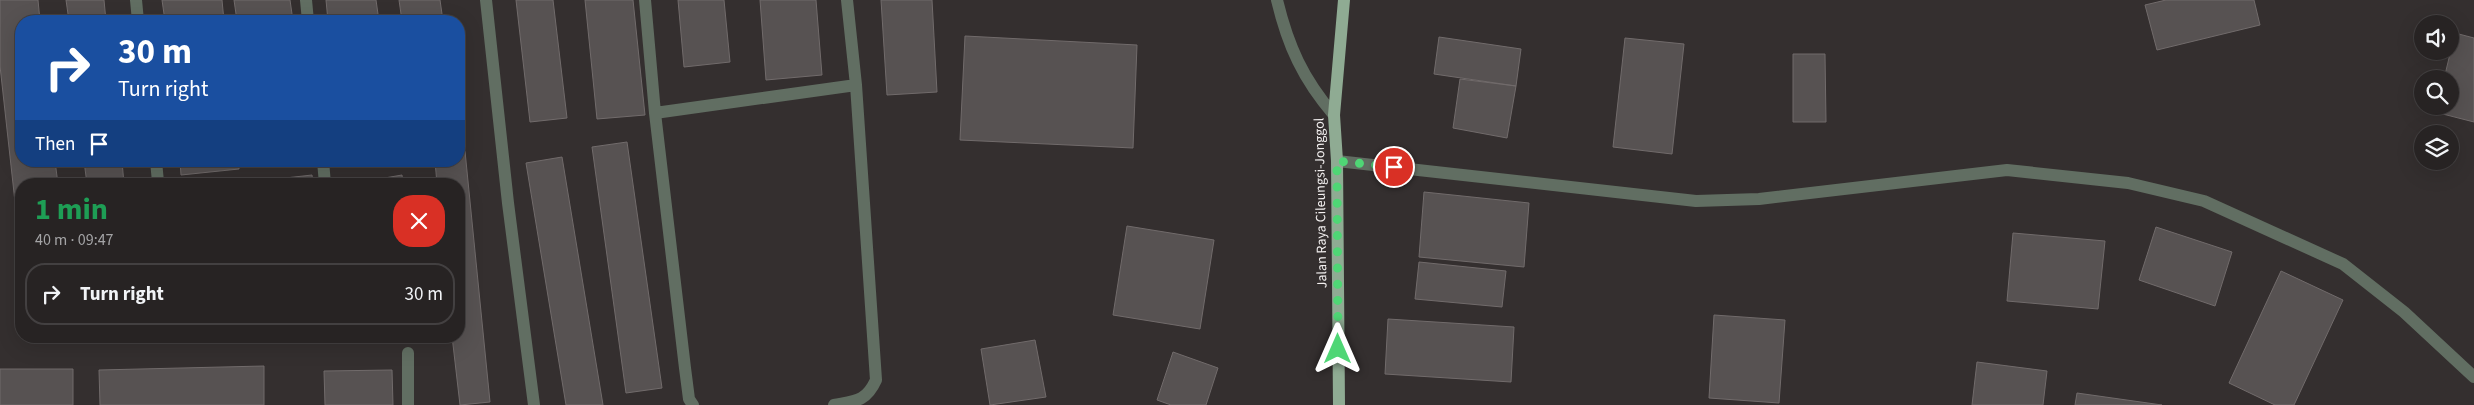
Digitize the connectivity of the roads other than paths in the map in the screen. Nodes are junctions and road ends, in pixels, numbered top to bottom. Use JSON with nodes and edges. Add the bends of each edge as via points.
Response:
{"nodes":[{"id":1,"x":136,"y":0,"type":"edge"},
{"id":2,"x":306,"y":0,"type":"edge"},
{"id":3,"x":486,"y":0,"type":"edge"},
{"id":4,"x":645,"y":0,"type":"edge"},
{"id":5,"x":847,"y":0,"type":"edge"},
{"id":6,"x":1277,"y":0,"type":"edge"},
{"id":7,"x":1344,"y":0,"type":"edge"},
{"id":8,"x":137,"y":15,"type":"edge"},
{"id":9,"x":307,"y":15,"type":"edge"},
{"id":10,"x":856,"y":85,"type":"junction"},
{"id":11,"x":655,"y":113,"type":"junction"},
{"id":12,"x":1334,"y":115,"type":"junction"},
{"id":13,"x":1337,"y":161,"type":"junction"},
{"id":14,"x":408,"y":353,"type":"dead end"},
{"id":15,"x":2474,"y":377,"type":"edge"},
{"id":16,"x":408,"y":405,"type":"edge"},
{"id":17,"x":534,"y":405,"type":"edge"},
{"id":18,"x":693,"y":405,"type":"edge"},
{"id":19,"x":834,"y":405,"type":"edge"},
{"id":20,"x":1339,"y":405,"type":"edge"}],
"edges":[{"from":1,"to":8,"type":"street"},
{"from":2,"to":9,"type":"street"},
{"from":3,"to":17,"type":"street"},
{"from":4,"to":11,"type":"street"},
{"from":5,"to":10,"type":"street"},
{"from":6,"to":12,"type":"street","via":[[1284,30],[1302,73],[1313,92]]},
{"from":7,"to":12,"type":"main road","name":"Jalan Raya Cileungsi-Jonggol"},
{"from":10,"to":11,"type":"street"},
{"from":10,"to":19,"type":"street","via":[[876,380],[870,392],[861,399]]},
{"from":11,"to":18,"type":"street","via":[[689,399]]},
{"from":12,"to":13,"type":"main road","name":"Jalan Raya Cileungsi-Jonggol"},
{"from":13,"to":15,"type":"street","via":[[1696,201],[1759,199],[2007,170],[2128,183],[2204,201],[2343,264],[2404,312]]},
{"from":13,"to":20,"type":"main road","name":"Jalan Raya Cileungsi-Jonggol"},
{"from":14,"to":16,"type":"street"}]}
